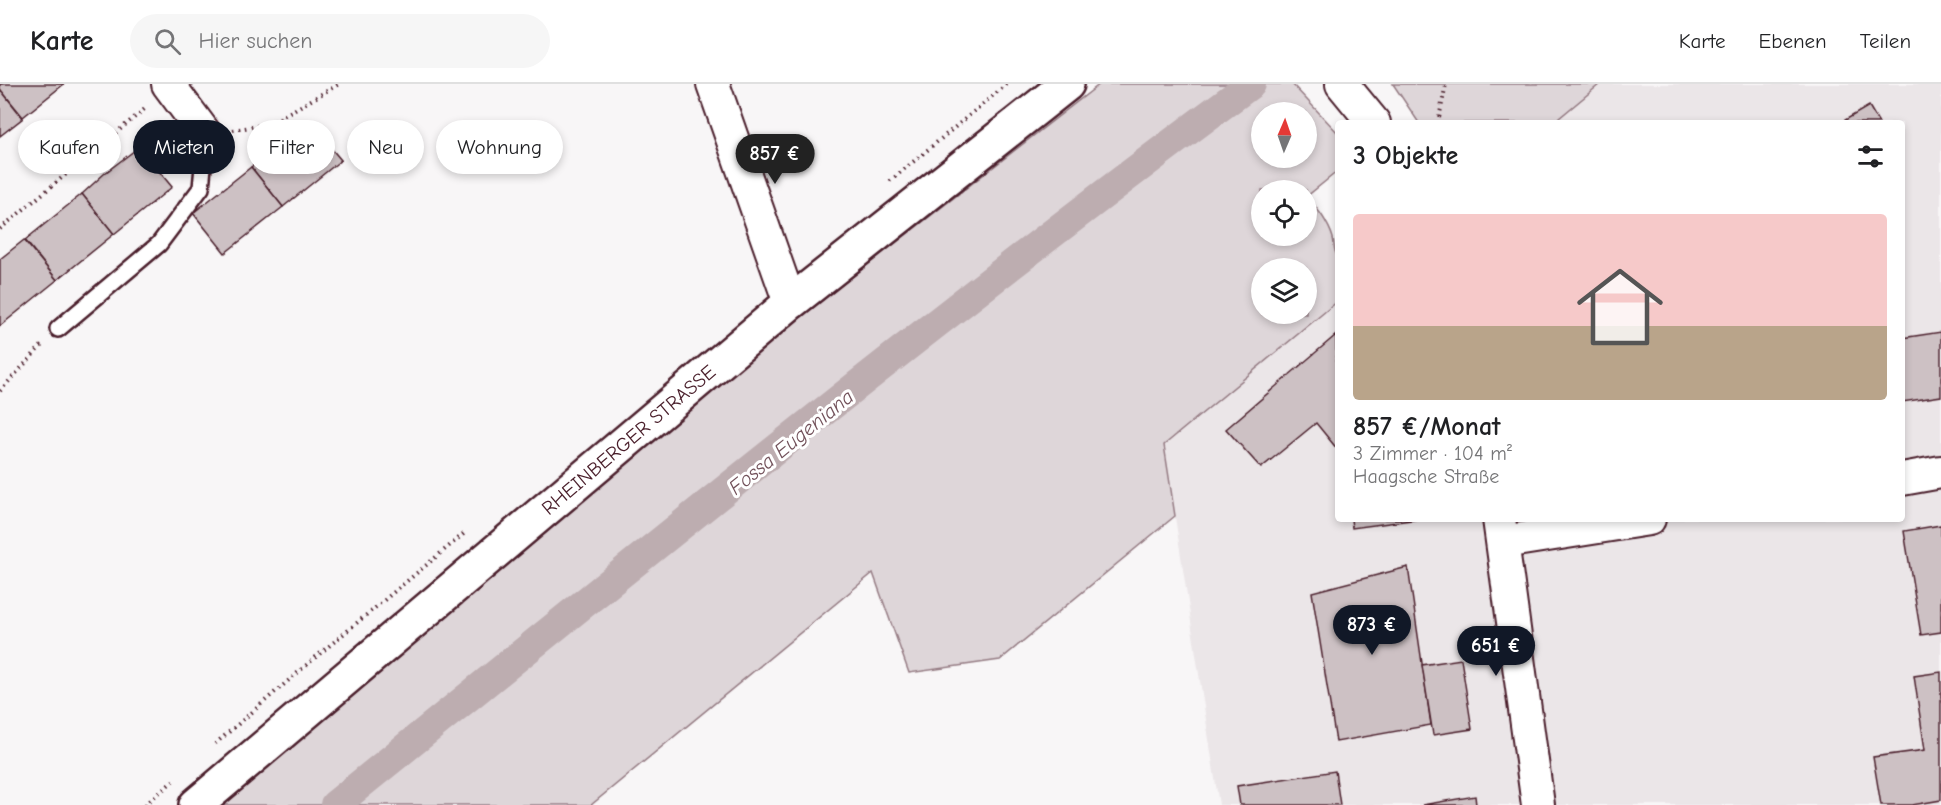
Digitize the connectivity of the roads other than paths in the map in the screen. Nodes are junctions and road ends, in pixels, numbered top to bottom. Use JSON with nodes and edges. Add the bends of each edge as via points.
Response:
{"nodes":[{"id":1,"x":713,"y":84,"type":"edge"},
{"id":2,"x":1067,"y":84,"type":"edge"},
{"id":3,"x":1342,"y":84,"type":"edge"},
{"id":4,"x":169,"y":86,"type":"edge"},
{"id":5,"x":195,"y":120,"type":"edge"},
{"id":6,"x":1372,"y":120,"type":"edge"},
{"id":7,"x":202,"y":174,"type":"edge"},
{"id":8,"x":790,"y":303,"type":"junction"},
{"id":9,"x":58,"y":328,"type":"road end"},
{"id":10,"x":1941,"y":472,"type":"edge"},
{"id":11,"x":1905,"y":478,"type":"edge"},
{"id":12,"x":1612,"y":522,"type":"edge"},
{"id":13,"x":1501,"y":531,"type":"edge"},
{"id":14,"x":196,"y":805,"type":"edge"},
{"id":15,"x":1538,"y":805,"type":"edge"}],
"edges":[{"from":1,"to":8,"type":"street"},
{"from":2,"to":8,"type":"main road","name":"RHEINBERGER STRASSE"},
{"from":3,"to":6,"type":"street"},
{"from":4,"to":5,"type":"street"},
{"from":7,"to":9,"type":"lane","via":[[201,188],[159,244]]},
{"from":8,"to":14,"type":"main road","name":"RHEINBERGER STRASSE"},
{"from":10,"to":11,"type":"street"},
{"from":12,"to":13,"type":"street"},
{"from":13,"to":15,"type":"street"}]}
